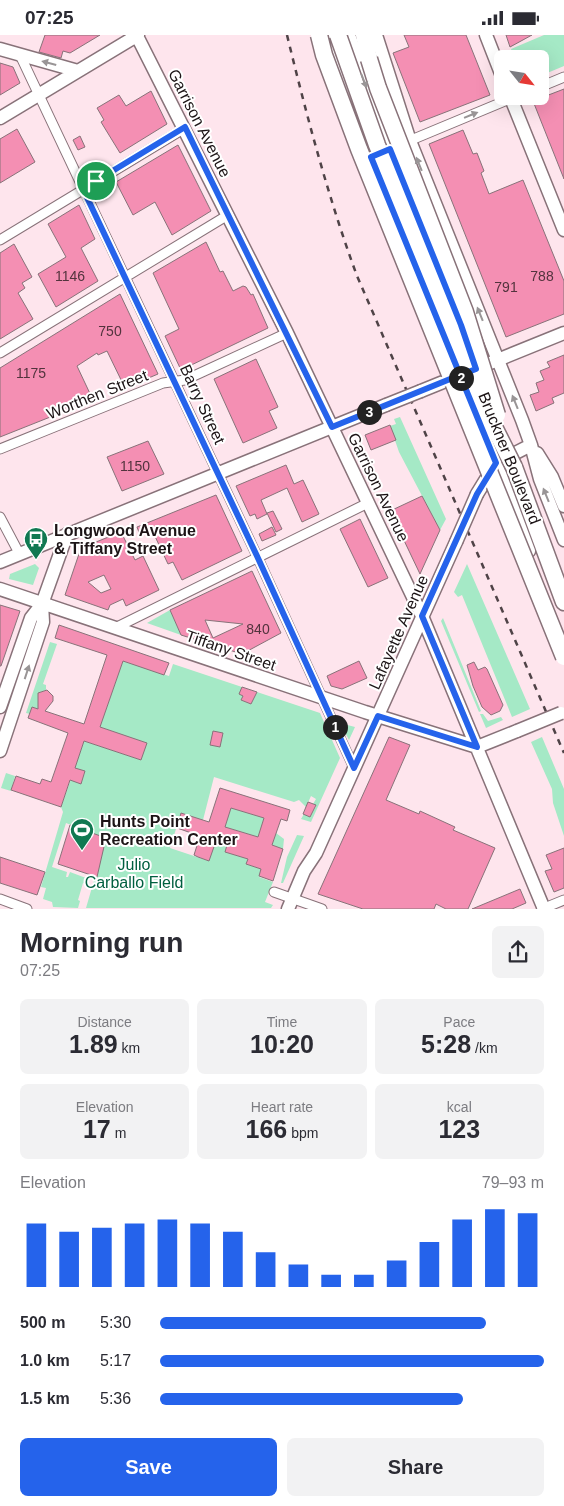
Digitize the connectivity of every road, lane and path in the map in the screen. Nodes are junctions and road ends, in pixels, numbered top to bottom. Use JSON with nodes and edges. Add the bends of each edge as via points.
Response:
{"nodes":[{"id":1,"x":137,"y":35,"type":"edge"},
{"id":2,"x":319,"y":35,"type":"edge"},
{"id":3,"x":329,"y":35,"type":"edge"},
{"id":4,"x":338,"y":35,"type":"edge"},
{"id":5,"x":349,"y":35,"type":"edge"},
{"id":6,"x":364,"y":35,"type":"edge"},
{"id":7,"x":376,"y":35,"type":"edge"},
{"id":8,"x":486,"y":35,"type":"edge"},
{"id":9,"x":0,"y":49,"type":"edge"},
{"id":10,"x":20,"y":55,"type":"junction"},
{"id":11,"x":494,"y":56,"type":"edge"},
{"id":12,"x":78,"y":71,"type":"junction"},
{"id":13,"x":564,"y":77,"type":"edge"},
{"id":14,"x":549,"y":83,"type":"edge"},
{"id":15,"x":39,"y":94,"type":"junction"},
{"id":16,"x":494,"y":105,"type":"edge"},
{"id":17,"x":516,"y":105,"type":"edge"},
{"id":18,"x":0,"y":118,"type":"edge"},
{"id":19,"x":185,"y":127,"type":"junction"},
{"id":20,"x":410,"y":141,"type":"junction"},
{"id":21,"x":390,"y":149,"type":"junction"},
{"id":22,"x":371,"y":157,"type":"junction"},
{"id":23,"x":83,"y":189,"type":"junction"},
{"id":24,"x":228,"y":215,"type":"junction"},
{"id":25,"x":564,"y":231,"type":"edge"},
{"id":26,"x":0,"y":240,"type":"edge"},
{"id":27,"x":125,"y":277,"type":"junction"},
{"id":28,"x":287,"y":333,"type":"junction"},
{"id":29,"x":564,"y":333,"type":"edge"},
{"id":30,"x":0,"y":353,"type":"edge"},
{"id":31,"x":498,"y":360,"type":"junction"},
{"id":32,"x":476,"y":369,"type":"junction"},
{"id":33,"x":460,"y":375,"type":"junction"},
{"id":34,"x":175,"y":382,"type":"junction"},
{"id":35,"x":332,"y":427,"type":"junction"},
{"id":36,"x":531,"y":445,"type":"junction"},
{"id":37,"x":0,"y":449,"type":"edge"},
{"id":38,"x":512,"y":461,"type":"junction"},
{"id":39,"x":496,"y":463,"type":"junction"},
{"id":40,"x":217,"y":473,"type":"junction"},
{"id":41,"x":368,"y":503,"type":"junction"},
{"id":42,"x":564,"y":506,"type":"edge"},
{"id":43,"x":0,"y":517,"type":"edge"},
{"id":44,"x":67,"y":534,"type":"junction"},
{"id":45,"x":564,"y":540,"type":"edge"},
{"id":46,"x":19,"y":553,"type":"junction"},
{"id":47,"x":257,"y":556,"type":"junction"},
{"id":48,"x":0,"y":561,"type":"edge"},
{"id":49,"x":564,"y":585,"type":"edge"},
{"id":50,"x":0,"y":589,"type":"edge"},
{"id":51,"x":564,"y":602,"type":"edge"},
{"id":52,"x":42,"y":605,"type":"junction"},
{"id":53,"x":422,"y":616,"type":"junction"},
{"id":54,"x":115,"y":628,"type":"junction"},
{"id":55,"x":564,"y":642,"type":"edge"},
{"id":56,"x":564,"y":657,"type":"edge"},
{"id":57,"x":322,"y":697,"type":"junction"},
{"id":58,"x":1,"y":700,"type":"edge"},
{"id":59,"x":17,"y":701,"type":"junction"},
{"id":60,"x":562,"y":712,"type":"edge"},
{"id":61,"x":378,"y":716,"type":"junction"},
{"id":62,"x":477,"y":747,"type":"junction"},
{"id":63,"x":0,"y":751,"type":"edge"},
{"id":64,"x":354,"y":768,"type":"junction"},
{"id":65,"x":274,"y":892,"type":"dead end"},
{"id":66,"x":0,"y":899,"type":"edge"},
{"id":67,"x":564,"y":900,"type":"edge"},
{"id":68,"x":294,"y":904,"type":"edge"},
{"id":69,"x":544,"y":908,"type":"edge"},
{"id":70,"x":27,"y":909,"type":"edge"},
{"id":71,"x":322,"y":909,"type":"edge"}],
"edges":[{"from":1,"to":12,"type":"main road"},
{"from":1,"to":19,"type":"main road","name":"Garrison Avenue"},
{"from":2,"to":56,"type":"highway","bridge":true,"via":[[359,149]]},
{"from":3,"to":22,"type":"main road","name":"Bruckner Boulevard"},
{"from":4,"to":38,"type":"highway","bridge":true,"via":[[376,145],[486,411]]},
{"from":5,"to":21,"type":"main road","name":"Bruckner Boulevard","one_way":true},
{"from":6,"to":38,"type":"highway","bridge":true,"via":[[369,59],[465,312]]},
{"from":7,"to":20,"type":"main road","name":"Bruckner Boulevard"},
{"from":8,"to":11,"type":"main road"},
{"from":9,"to":10,"type":"main road"},
{"from":12,"to":10,"type":"main road","one_way":true},
{"from":10,"to":15,"type":"street","name":"Barry Street"},
{"from":12,"to":15,"type":"main road"},
{"from":13,"to":14,"type":"street"},
{"from":15,"to":18,"type":"main road"},
{"from":15,"to":23,"type":"street","name":"Barry Street"},
{"from":20,"to":16,"type":"street","one_way":true},
{"from":17,"to":25,"type":"main road"},
{"from":19,"to":23,"type":"street"},
{"from":19,"to":24,"type":"main road","name":"Garrison Avenue"},
{"from":20,"to":21,"type":"street"},
{"from":31,"to":20,"type":"main road","name":"Bruckner Boulevard","one_way":true},
{"from":21,"to":22,"type":"street"},
{"from":21,"to":32,"type":"main road","name":"Bruckner Boulevard"},
{"from":22,"to":33,"type":"main road","name":"Bruckner Boulevard"},
{"from":23,"to":26,"type":"street"},
{"from":23,"to":27,"type":"street","name":"Barry Street"},
{"from":24,"to":27,"type":"street"},
{"from":24,"to":28,"type":"main road","name":"Garrison Avenue"},
{"from":27,"to":30,"type":"street"},
{"from":27,"to":34,"type":"street","name":"Barry Street"},
{"from":28,"to":34,"type":"street","name":"Worthen Street"},
{"from":28,"to":35,"type":"main road","name":"Garrison Avenue"},
{"from":29,"to":31,"type":"main road"},
{"from":31,"to":32,"type":"main road"},
{"from":36,"to":31,"type":"main road","name":"Bruckner Boulevard","one_way":true},
{"from":32,"to":33,"type":"main road"},
{"from":32,"to":38,"type":"main road","name":"Bruckner Boulevard"},
{"from":33,"to":35,"type":"main road","bridge":true},
{"from":33,"to":39,"type":"main road","name":"Bruckner Boulevard"},
{"from":34,"to":37,"type":"street","name":"Worthen Street","via":[[163,383]]},
{"from":34,"to":40,"type":"street","name":"Barry Street"},
{"from":35,"to":40,"type":"main road"},
{"from":35,"to":41,"type":"main road","name":"Garrison Avenue"},
{"from":36,"to":38,"type":"main road","name":"Lafayette Avenue"},
{"from":36,"to":42,"type":"main road","name":"Bruckner Boulevard","via":[[552,477]]},
{"from":45,"to":36,"type":"main road","name":"Bruckner Boulevard","one_way":true,"via":[[540,479]]},
{"from":38,"to":39,"type":"main road","name":"Lafayette Avenue"},
{"from":38,"to":49,"type":"main road","name":"Bruckner Boulevard"},
{"from":38,"to":51,"type":"highway"},
{"from":39,"to":53,"type":"main road","name":"Lafayette Avenue","bridge":true,"via":[[477,494]]},
{"from":39,"to":55,"type":"main road","name":"Bruckner Boulevard"},
{"from":40,"to":44,"type":"main road"},
{"from":40,"to":47,"type":"street","name":"Barry Street"},
{"from":41,"to":47,"type":"street"},
{"from":41,"to":53,"type":"main road","name":"Garrison Avenue"},
{"from":43,"to":46,"type":"street"},
{"from":44,"to":46,"type":"main road"},
{"from":44,"to":52,"type":"main road"},
{"from":46,"to":48,"type":"main road"},
{"from":47,"to":54,"type":"street"},
{"from":47,"to":57,"type":"street","name":"Barry Street"},
{"from":50,"to":52,"type":"main road","name":"Tiffany Street"},
{"from":52,"to":54,"type":"main road","name":"Tiffany Street"},
{"from":52,"to":58,"type":"main road","via":[[31,618]]},
{"from":59,"to":52,"type":"main road","one_way":true,"via":[[43,622]]},
{"from":53,"to":61,"type":"main road","name":"Lafayette Avenue"},
{"from":53,"to":62,"type":"main road","name":"Garrison Avenue"},
{"from":54,"to":57,"type":"main road","name":"Tiffany Street"},
{"from":57,"to":61,"type":"main road","name":"Tiffany Street"},
{"from":57,"to":64,"type":"street","name":"Barry Street"},
{"from":58,"to":59,"type":"street"},
{"from":59,"to":63,"type":"main road"},
{"from":60,"to":62,"type":"main road","bridge":true},
{"from":61,"to":62,"type":"main road","name":"Tiffany Street"},
{"from":61,"to":64,"type":"main road","name":"Lafayette Avenue"},
{"from":62,"to":69,"type":"main road","name":"Garrison Avenue"},
{"from":64,"to":68,"type":"main road","name":"Lafayette Avenue","via":[[316,853],[304,871]]},
{"from":65,"to":68,"type":"street"},
{"from":66,"to":70,"type":"street"},
{"from":67,"to":69,"type":"street"},
{"from":68,"to":71,"type":"street"}]}
